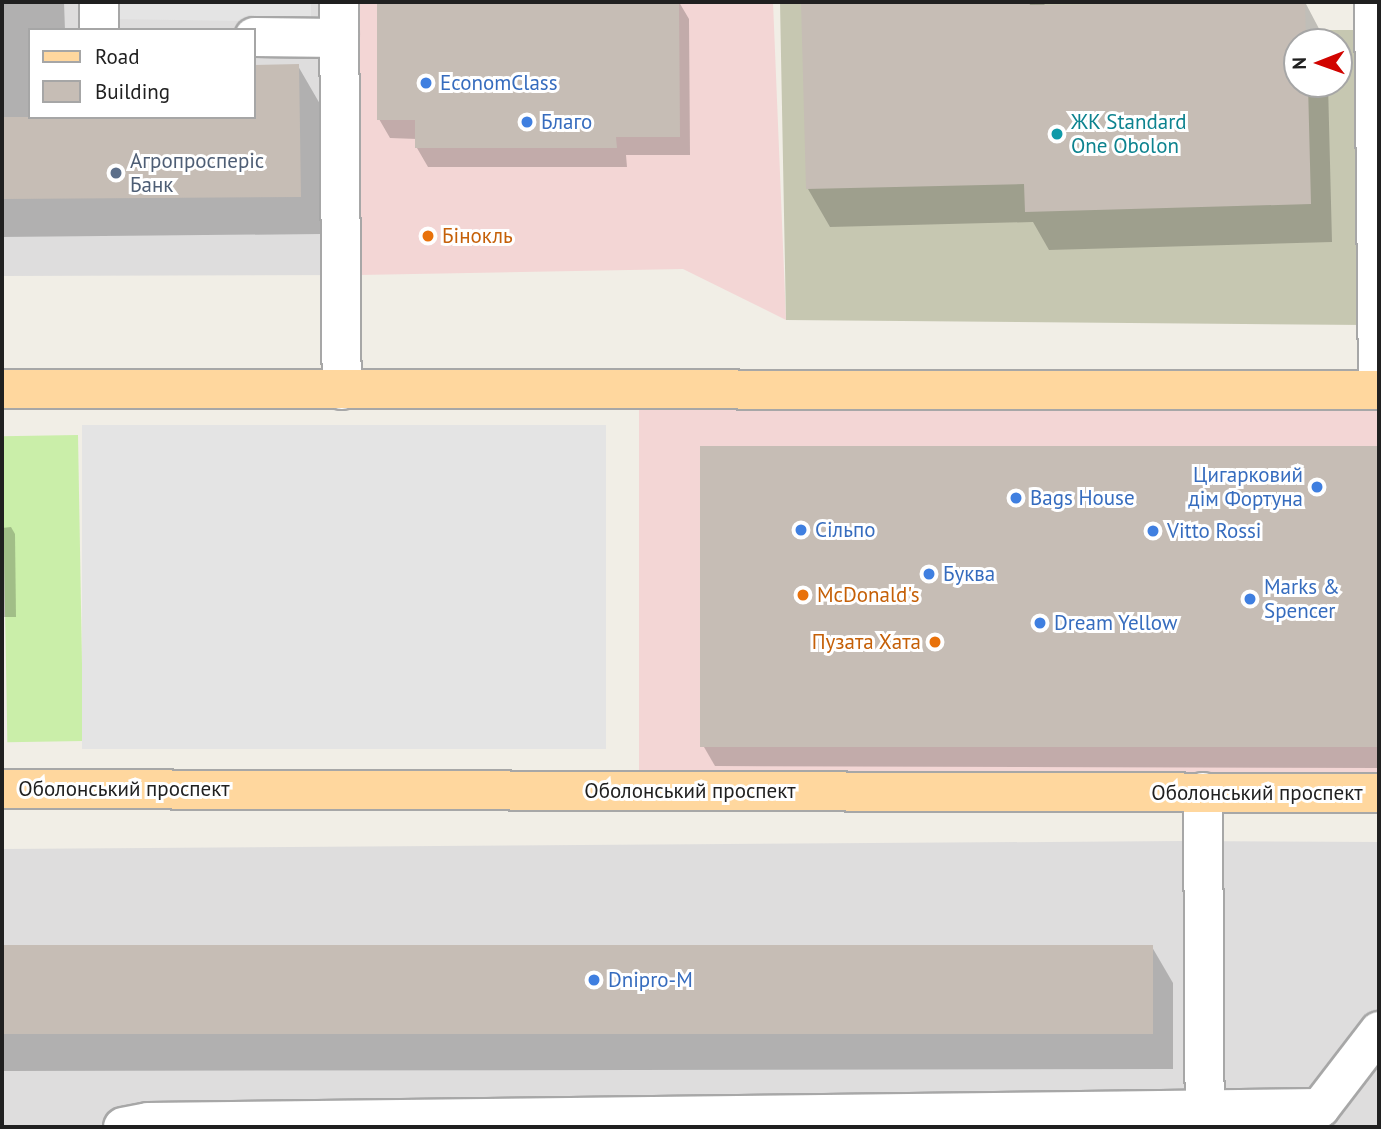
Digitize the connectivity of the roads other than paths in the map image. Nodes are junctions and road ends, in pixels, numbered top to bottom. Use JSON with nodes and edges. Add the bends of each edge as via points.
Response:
{"nodes":[{"id":1,"x":99,"y":2,"type":"edge"},
{"id":2,"x":339,"y":20,"type":"edge"},
{"id":3,"x":1376,"y":22,"type":"edge"},
{"id":4,"x":99,"y":28,"type":"edge"},
{"id":5,"x":256,"y":37,"type":"edge"},
{"id":6,"x":2,"y":388,"type":"edge"},
{"id":7,"x":342,"y":390,"type":"junction"},
{"id":8,"x":1379,"y":390,"type":"edge"},
{"id":9,"x":2,"y":789,"type":"edge"},
{"id":10,"x":1203,"y":792,"type":"junction"},
{"id":11,"x":1379,"y":793,"type":"edge"},
{"id":12,"x":1378,"y":1036,"type":"edge"},
{"id":13,"x":1205,"y":1119,"type":"edge"},
{"id":14,"x":123,"y":1127,"type":"edge"}],
"edges":[{"from":1,"to":4,"type":"lane"},
{"from":2,"to":5,"type":"lane"},
{"from":2,"to":7,"type":"lane"},
{"from":3,"to":8,"type":"lane"},
{"from":6,"to":7,"type":"main road"},
{"from":7,"to":8,"type":"main road"},
{"from":9,"to":10,"type":"main road","name":"Оболонський проспект"},
{"from":10,"to":11,"type":"main road","name":"Оболонський проспект"},
{"from":10,"to":13,"type":"lane"},
{"from":12,"to":13,"type":"lane","via":[[1320,1108]]},
{"from":13,"to":14,"type":"lane","via":[[513,1116],[148,1122]]}]}
